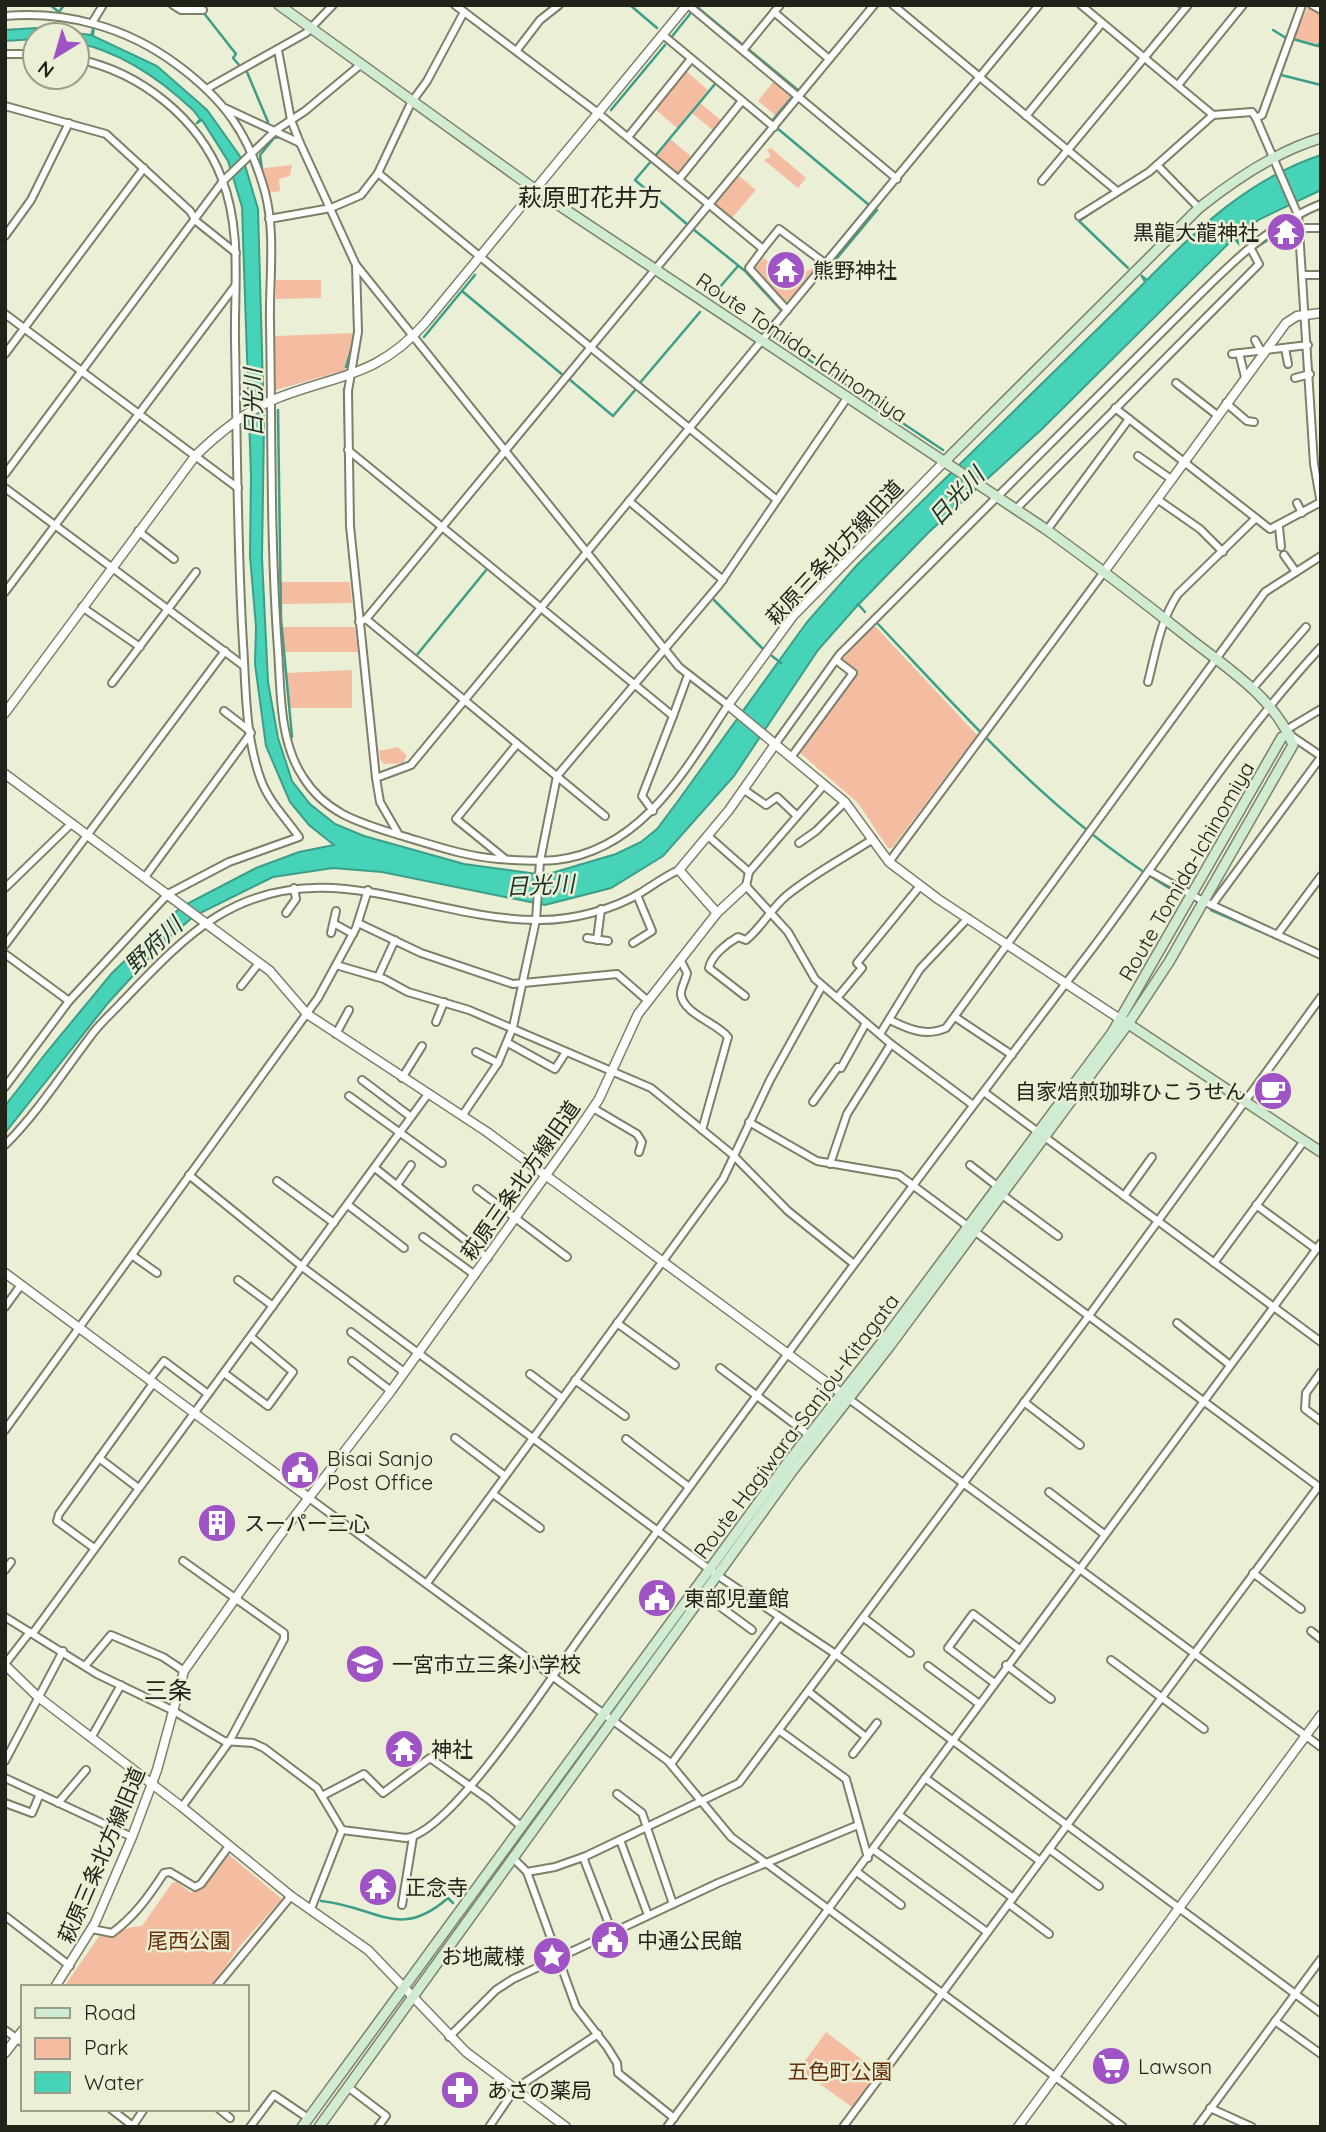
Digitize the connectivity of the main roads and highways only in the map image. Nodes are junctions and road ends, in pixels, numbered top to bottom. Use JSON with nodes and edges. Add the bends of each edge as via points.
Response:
{"nodes":[{"id":1,"x":279,"y":5,"type":"edge"},
{"id":2,"x":1321,"y":138,"type":"edge"},
{"id":3,"x":945,"y":465,"type":"junction"},
{"id":4,"x":1288,"y":733,"type":"junction"},
{"id":5,"x":1124,"y":1022,"type":"junction"},
{"id":6,"x":1321,"y":1152,"type":"edge"},
{"id":7,"x":845,"y":1396,"type":"junction"},
{"id":8,"x":713,"y":1573,"type":"junction"},
{"id":9,"x":608,"y":1717,"type":"junction"},
{"id":10,"x":305,"y":2122,"type":"edge"},
{"id":11,"x":320,"y":2127,"type":"edge"}],
"edges":[{"from":1,"to":3,"type":"main road","name":"Route Tomida-Ichinomiya","via":[[536,190]]},
{"from":2,"to":3,"type":"main road","via":[[1238,179],[1199,208]]},
{"from":3,"to":4,"type":"main road","name":"Route Tomida-Ichinomiya","via":[[1047,530],[1163,618],[1252,689]]},
{"from":4,"to":5,"type":"main road","name":"Route Tomida-Ichinomiya"},
{"from":4,"to":5,"type":"main road","name":"Route Tomida-Ichinomiya","via":[[1293,745],[1208,903]]},
{"from":5,"to":6,"type":"main road"},
{"from":5,"to":7,"type":"main road","name":"Route Hagiwara-Sanjou-Kitagata"},
{"from":7,"to":8,"type":"main road","name":"Route Hagiwara-Sanjou-Kitagata"},
{"from":7,"to":8,"type":"main road","name":"Route Hagiwara-Sanjou-Kitagata","via":[[809,1435]]},
{"from":8,"to":9,"type":"main road","name":"Route Hagiwara-Sanjou-Kitagata"},
{"from":8,"to":9,"type":"main road","name":"Route Hagiwara-Sanjou-Kitagata","via":[[703,1594]]},
{"from":9,"to":10,"type":"main road","name":"Route Hagiwara-Sanjou-Kitagata"},
{"from":9,"to":11,"type":"main road","name":"Route Hagiwara-Sanjou-Kitagata"}]}
